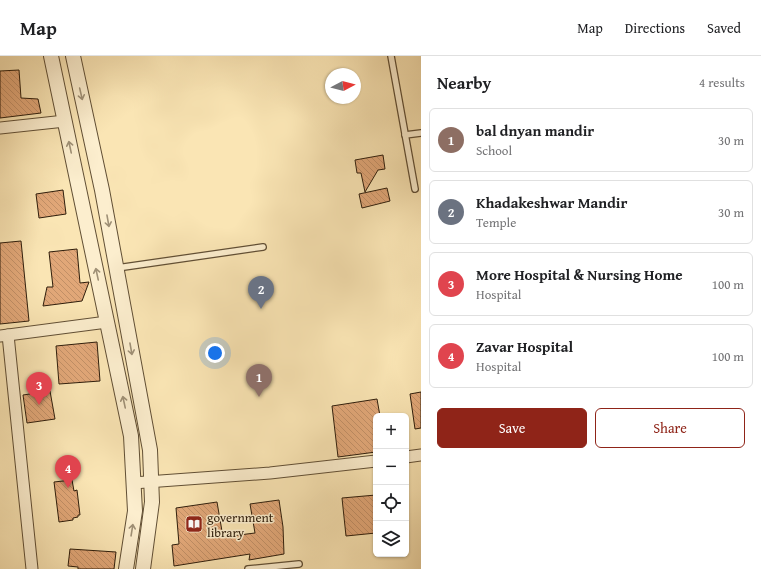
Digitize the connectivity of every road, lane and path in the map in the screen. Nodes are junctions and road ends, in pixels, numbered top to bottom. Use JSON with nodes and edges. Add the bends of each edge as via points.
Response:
{"nodes":[{"id":1,"x":51,"y":56,"type":"edge"},
{"id":2,"x":72,"y":56,"type":"edge"},
{"id":3,"x":391,"y":56,"type":"edge"},
{"id":4,"x":65,"y":121,"type":"junction"},
{"id":5,"x":0,"y":128,"type":"edge"},
{"id":6,"x":421,"y":133,"type":"edge"},
{"id":7,"x":405,"y":135,"type":"junction"},
{"id":8,"x":415,"y":189,"type":"dead end"},
{"id":9,"x":263,"y":247,"type":"dead end"},
{"id":10,"x":117,"y":268,"type":"junction"},
{"id":11,"x":107,"y":322,"type":"junction"},
{"id":12,"x":4,"y":335,"type":"edge"},
{"id":13,"x":421,"y":456,"type":"edge"},
{"id":14,"x":409,"y":457,"type":"edge"},
{"id":15,"x":373,"y":461,"type":"edge"},
{"id":16,"x":151,"y":482,"type":"junction"},
{"id":17,"x":133,"y":483,"type":"junction"},
{"id":18,"x":300,"y":564,"type":"dead end"},
{"id":19,"x":32,"y":569,"type":"edge"},
{"id":20,"x":126,"y":569,"type":"edge"},
{"id":21,"x":143,"y":569,"type":"edge"},
{"id":22,"x":248,"y":569,"type":"edge"}],
"edges":[{"from":1,"to":4,"type":"street"},
{"from":2,"to":10,"type":"street","one_way":true},
{"from":3,"to":7,"type":"lane"},
{"from":4,"to":5,"type":"street"},
{"from":11,"to":4,"type":"street","one_way":true},
{"from":6,"to":7,"type":"lane"},
{"from":7,"to":8,"type":"lane"},
{"from":9,"to":10,"type":"lane"},
{"from":10,"to":16,"type":"street","one_way":true,"via":[[150,450]]},
{"from":11,"to":12,"type":"street"},
{"from":17,"to":11,"type":"street","one_way":true,"via":[[131,436]]},
{"from":12,"to":19,"type":"street"},
{"from":13,"to":14,"type":"street"},
{"from":15,"to":16,"type":"street","via":[[270,473]]},
{"from":16,"to":17,"type":"street"},
{"from":16,"to":21,"type":"street","via":[[152,502]]},
{"from":20,"to":17,"type":"street","one_way":true,"via":[[135,511]]},
{"from":18,"to":22,"type":"lane"}]}
